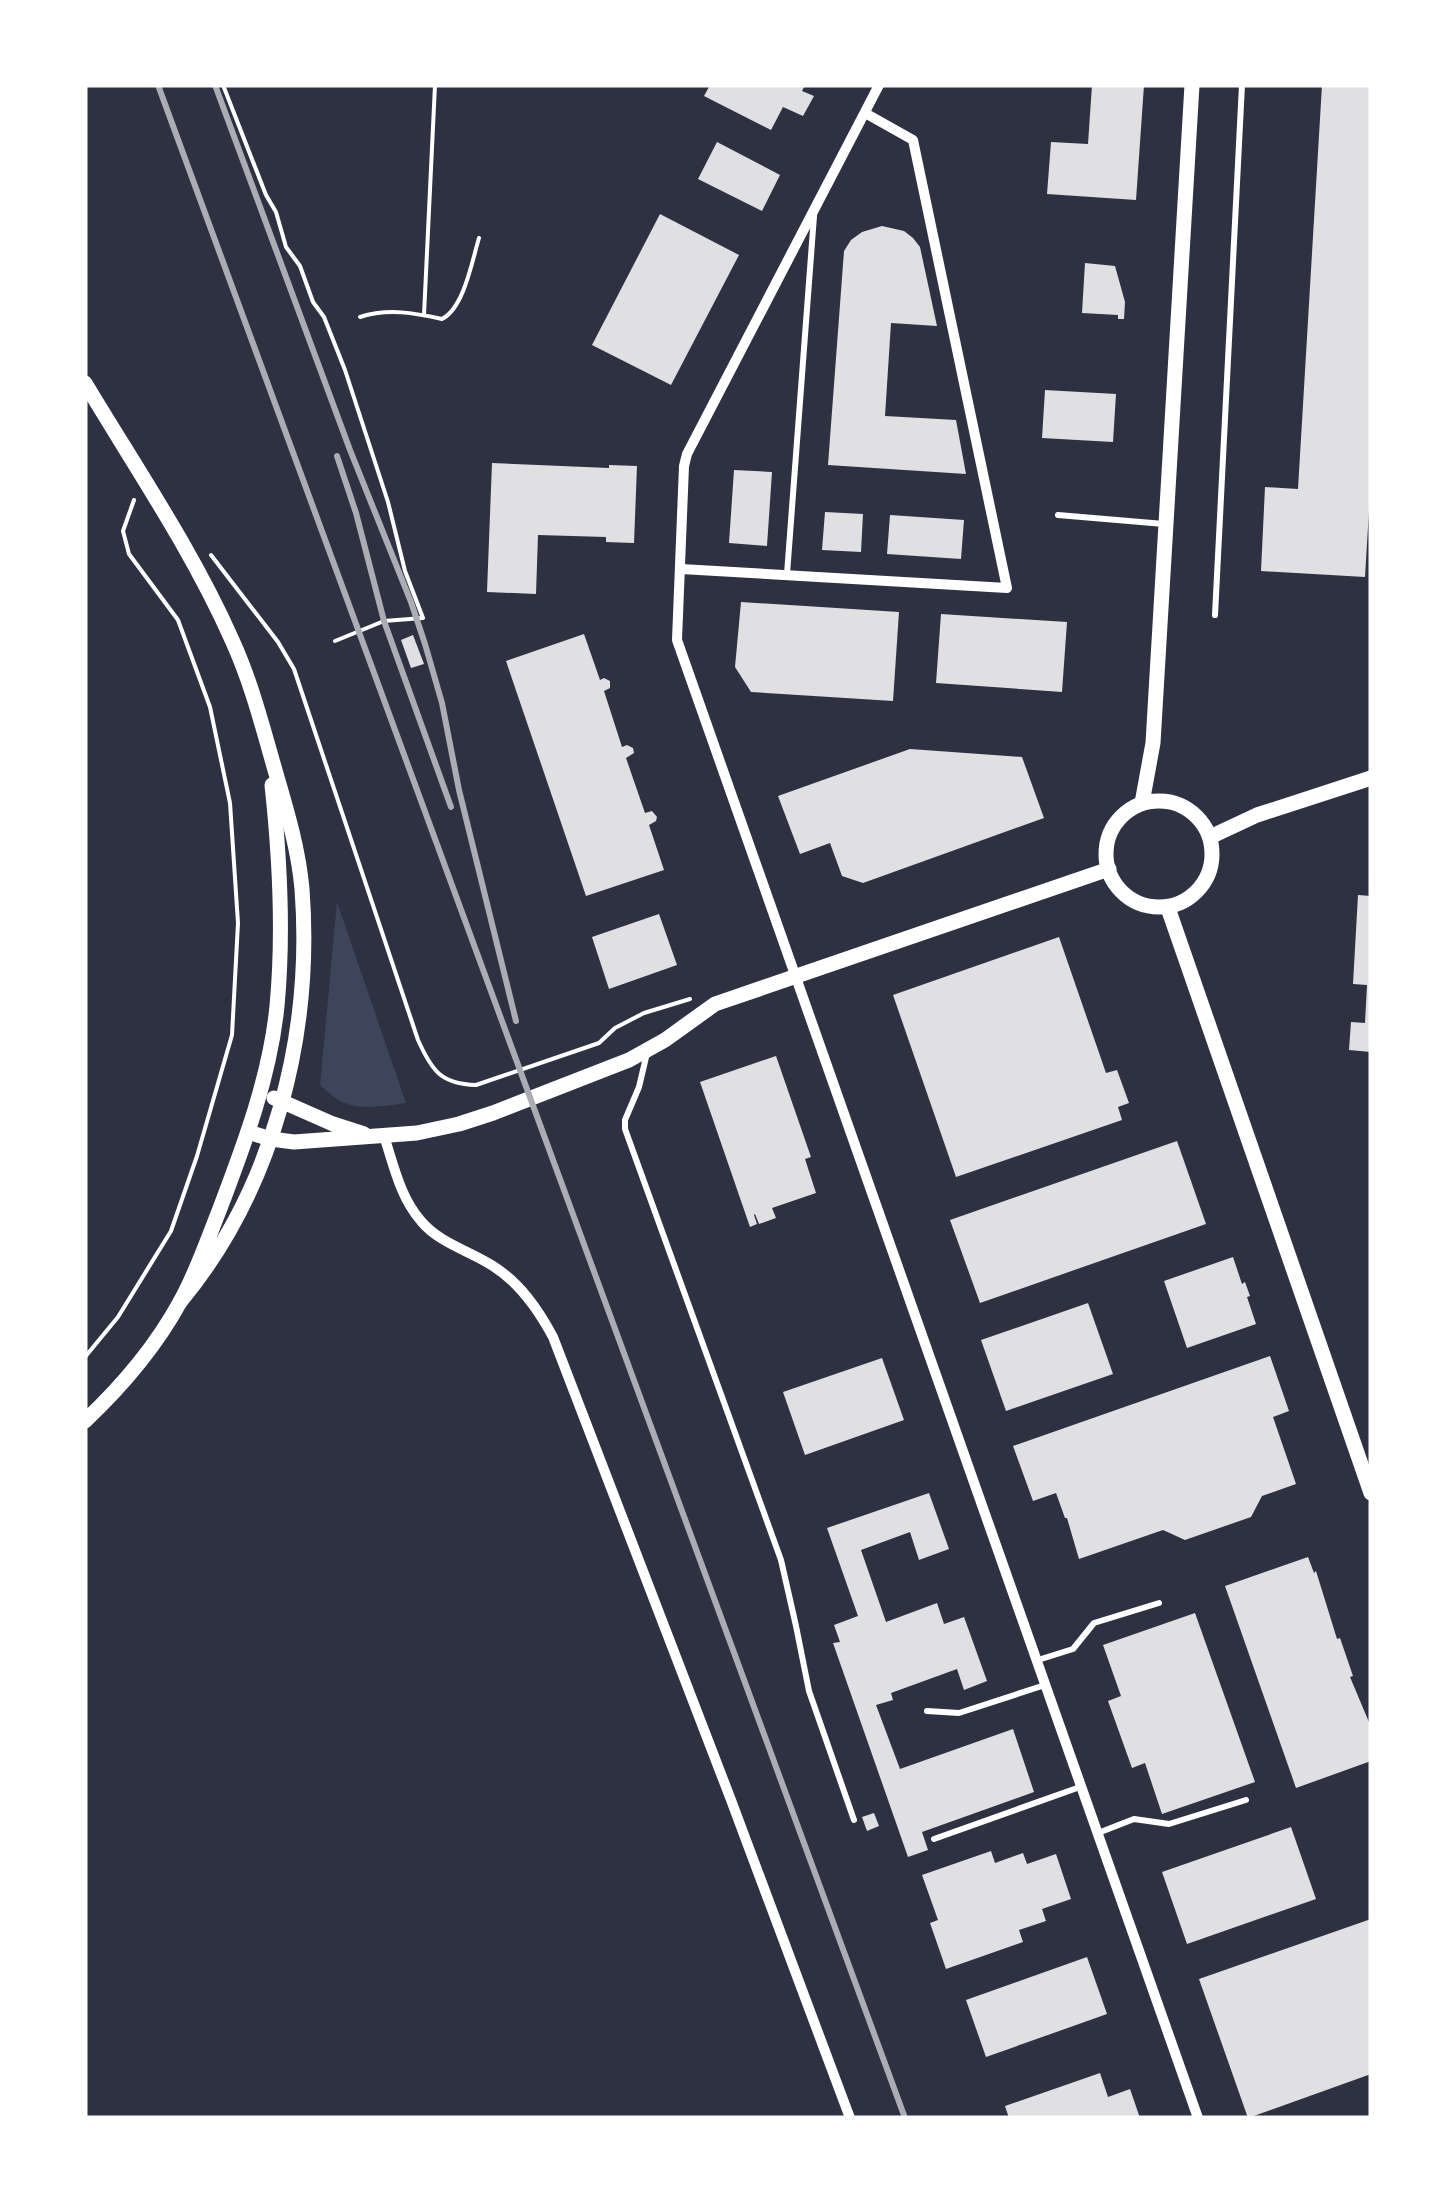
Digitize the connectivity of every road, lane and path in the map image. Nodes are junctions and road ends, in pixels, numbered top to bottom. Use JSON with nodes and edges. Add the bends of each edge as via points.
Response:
{"nodes":[{"id":1,"x":223,"y":85,"type":"edge"},
{"id":2,"x":435,"y":85,"type":"edge"},
{"id":3,"x":879,"y":85,"type":"edge"},
{"id":4,"x":1192,"y":85,"type":"edge"},
{"id":5,"x":1242,"y":85,"type":"edge"},
{"id":6,"x":865,"y":113,"type":"junction"},
{"id":7,"x":814,"y":208,"type":"junction"},
{"id":8,"x":479,"y":238,"type":"dead end"},
{"id":9,"x":424,"y":315,"type":"junction"},
{"id":10,"x":360,"y":317,"type":"dead end"},
{"id":11,"x":85,"y":383,"type":"edge"},
{"id":12,"x":148,"y":486,"type":"junction"},
{"id":13,"x":1058,"y":515,"type":"dead end"},
{"id":14,"x":1166,"y":524,"type":"junction"},
{"id":15,"x":207,"y":553,"type":"dead end"},
{"id":16,"x":681,"y":569,"type":"junction"},
{"id":17,"x":786,"y":574,"type":"junction"},
{"id":18,"x":1214,"y":615,"type":"dead end"},
{"id":19,"x":335,"y":640,"type":"dead end"},
{"id":20,"x":267,"y":742,"type":"junction"},
{"id":21,"x":1371,"y":778,"type":"edge"},
{"id":22,"x":1142,"y":803,"type":"junction"},
{"id":23,"x":1210,"y":837,"type":"junction"},
{"id":24,"x":1108,"y":869,"type":"junction"},
{"id":25,"x":1168,"y":908,"type":"junction"},
{"id":26,"x":796,"y":975,"type":"junction"},
{"id":27,"x":715,"y":1004,"type":"junction"},
{"id":28,"x":648,"y":1051,"type":"junction"},
{"id":29,"x":261,"y":1092,"type":"junction"},
{"id":30,"x":282,"y":1102,"type":"junction"},
{"id":31,"x":248,"y":1132,"type":"junction"},
{"id":32,"x":376,"y":1136,"type":"junction"},
{"id":33,"x":270,"y":1139,"type":"junction"},
{"id":34,"x":180,"y":1302,"type":"junction"},
{"id":35,"x":85,"y":1357,"type":"edge"},
{"id":36,"x":85,"y":1421,"type":"edge"},
{"id":37,"x":1371,"y":1493,"type":"edge"},
{"id":38,"x":1159,"y":1603,"type":"dead end"},
{"id":39,"x":1038,"y":1660,"type":"junction"},
{"id":40,"x":1046,"y":1684,"type":"junction"},
{"id":41,"x":927,"y":1711,"type":"dead end"},
{"id":42,"x":1081,"y":1786,"type":"junction"},
{"id":43,"x":1246,"y":1800,"type":"dead end"},
{"id":44,"x":854,"y":1820,"type":"dead end"},
{"id":45,"x":1098,"y":1833,"type":"junction"},
{"id":46,"x":934,"y":1839,"type":"dead end"},
{"id":47,"x":850,"y":2118,"type":"edge"},
{"id":48,"x":1198,"y":2118,"type":"edge"}],
"edges":[{"from":1,"to":19,"type":"path","via":[[286,247],[345,370],[423,618],[384,621]]},
{"from":2,"to":9,"type":"path"},
{"from":3,"to":6,"type":"street"},
{"from":4,"to":14,"type":"street"},
{"from":5,"to":18,"type":"lane"},
{"from":6,"to":7,"type":"street"},
{"from":6,"to":17,"type":"street","via":[[913,140],[1008,588]]},
{"from":7,"to":16,"type":"street","via":[[687,454]]},
{"from":7,"to":17,"type":"lane"},
{"from":8,"to":9,"type":"path","via":[[453,312],[442,319]]},
{"from":9,"to":10,"type":"path","via":[[380,311]]},
{"from":11,"to":12,"type":"street"},
{"from":12,"to":20,"type":"street","via":[[234,643]]},
{"from":12,"to":35,"type":"path","via":[[135,498],[123,531],[130,554],[178,620],[210,707],[230,803],[238,923],[232,1035],[171,1231]]},
{"from":13,"to":14,"type":"lane"},
{"from":14,"to":22,"type":"street"},
{"from":15,"to":27,"type":"path","via":[[294,669],[418,1040],[436,1072],[476,1085],[599,1043],[644,1014],[696,997]]},
{"from":16,"to":17,"type":"street"},
{"from":16,"to":26,"type":"street","via":[[677,640]]},
{"from":20,"to":29,"type":"street","via":[[280,949]]},
{"from":20,"to":30,"type":"street","via":[[302,886],[301,1001]]},
{"from":21,"to":23,"type":"street","via":[[1257,814]]},
{"from":22,"to":23,"type":"street","via":[[1159,800],[1191,810]]},
{"from":22,"to":24,"type":"street","via":[[1114,826]]},
{"from":23,"to":25,"type":"street","via":[[1210,874],[1200,890]]},
{"from":24,"to":25,"type":"street","via":[[1135,902]]},
{"from":24,"to":26,"type":"street"},
{"from":25,"to":37,"type":"street"},
{"from":26,"to":27,"type":"street"},
{"from":26,"to":39,"type":"street"},
{"from":27,"to":28,"type":"street"},
{"from":28,"to":32,"type":"street","via":[[494,1113]]},
{"from":28,"to":44,"type":"lane","via":[[624,1129],[780,1560],[809,1691]]},
{"from":29,"to":30,"type":"street"},
{"from":29,"to":31,"type":"street"},
{"from":30,"to":32,"type":"street"},
{"from":30,"to":33,"type":"street"},
{"from":31,"to":33,"type":"street"},
{"from":31,"to":34,"type":"street"},
{"from":32,"to":33,"type":"street"},
{"from":32,"to":47,"type":"street","via":[[422,1222],[509,1278],[553,1337]]},
{"from":33,"to":34,"type":"street","via":[[228,1236]]},
{"from":34,"to":36,"type":"street"},
{"from":38,"to":39,"type":"lane","via":[[1094,1622],[1073,1650]]},
{"from":39,"to":40,"type":"street"},
{"from":40,"to":41,"type":"lane","via":[[959,1713]]},
{"from":40,"to":42,"type":"street"},
{"from":42,"to":45,"type":"street"},
{"from":42,"to":46,"type":"lane"},
{"from":43,"to":45,"type":"lane","via":[[1169,1824],[1134,1819]]},
{"from":45,"to":48,"type":"street"}]}
